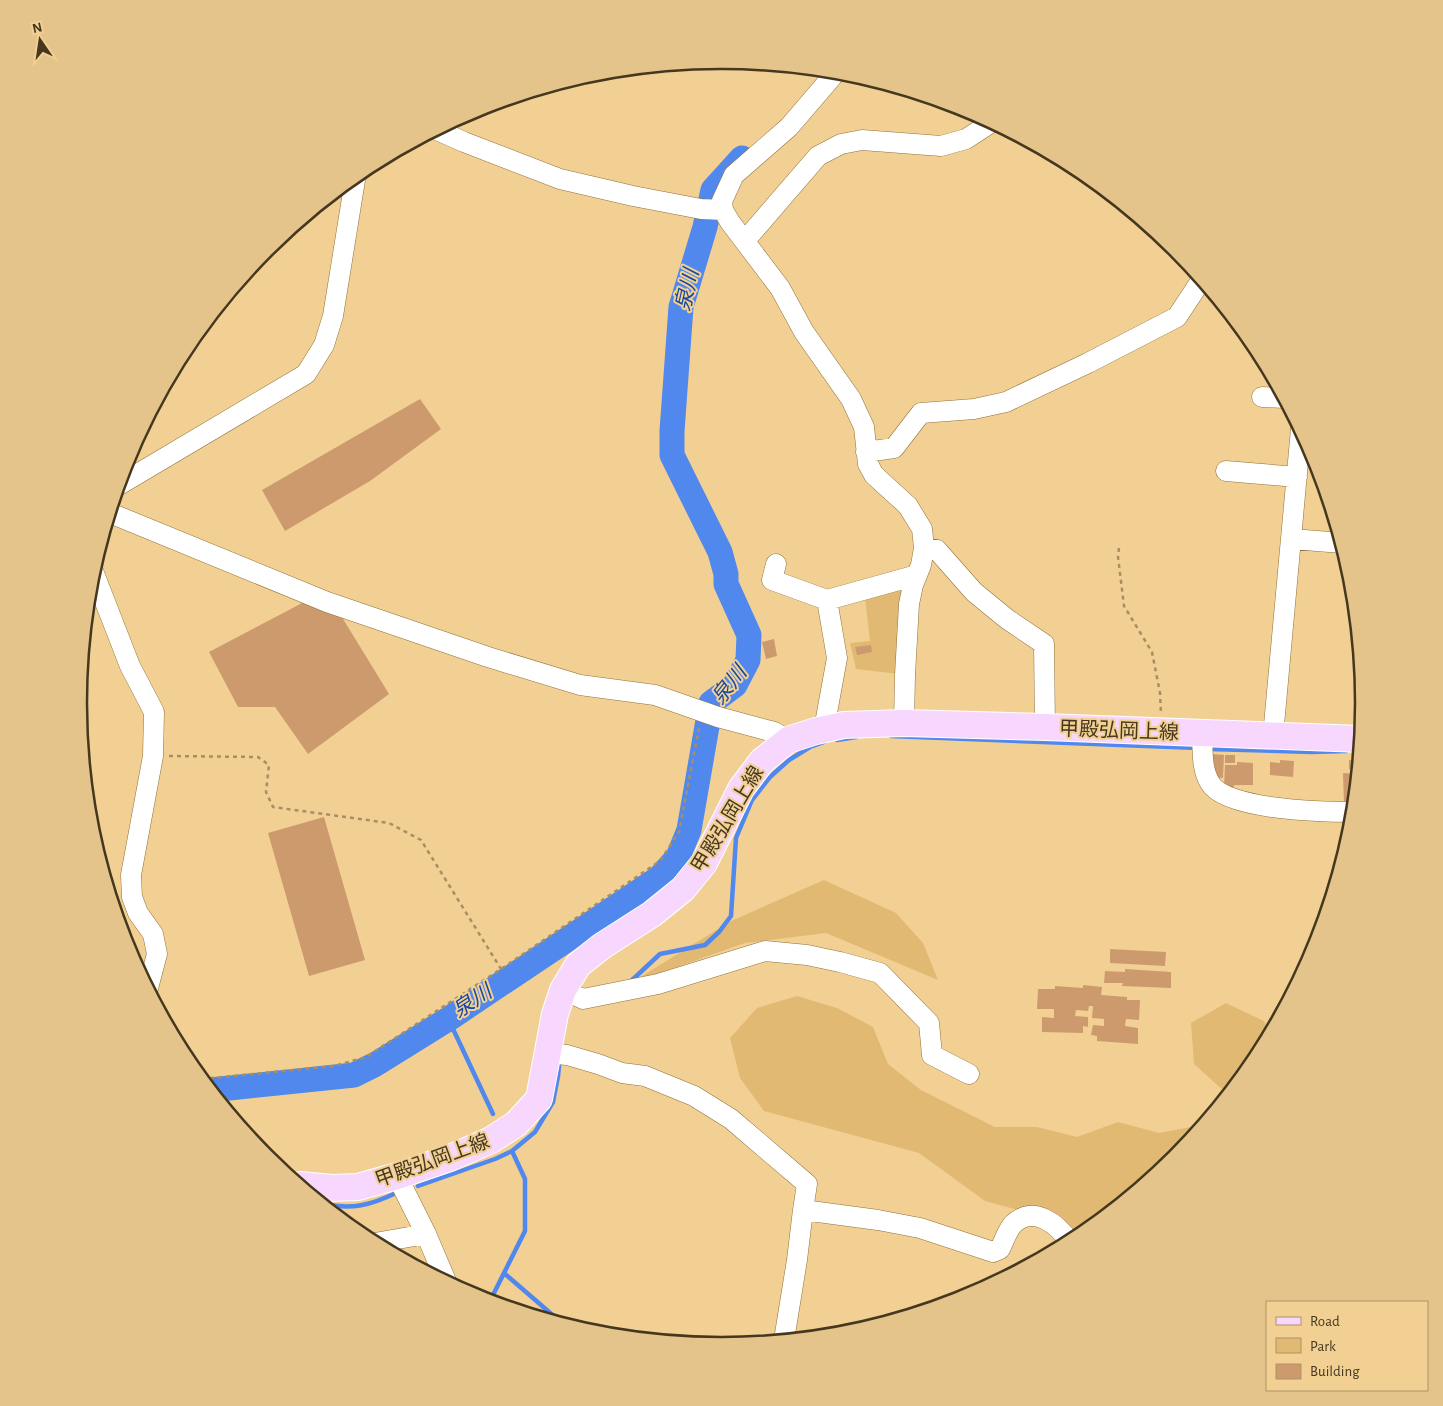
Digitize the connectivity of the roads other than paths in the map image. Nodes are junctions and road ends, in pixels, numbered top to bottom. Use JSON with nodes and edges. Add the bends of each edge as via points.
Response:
{"nodes":[{"id":1,"x":831,"y":79,"type":"edge"},
{"id":2,"x":985,"y":126,"type":"edge"},
{"id":3,"x":443,"y":133,"type":"edge"},
{"id":4,"x":354,"y":187,"type":"edge"},
{"id":5,"x":713,"y":210,"type":"junction"},
{"id":6,"x":744,"y":240,"type":"junction"},
{"id":7,"x":1198,"y":285,"type":"edge"},
{"id":8,"x":1262,"y":397,"type":"dead end"},
{"id":9,"x":1277,"y":398,"type":"edge"},
{"id":10,"x":1300,"y":444,"type":"edge"},
{"id":11,"x":866,"y":452,"type":"junction"},
{"id":12,"x":1226,"y":472,"type":"dead end"},
{"id":13,"x":1297,"y":477,"type":"junction"},
{"id":14,"x":129,"y":479,"type":"edge"},
{"id":15,"x":116,"y":515,"type":"edge"},
{"id":16,"x":1292,"y":539,"type":"junction"},
{"id":17,"x":1335,"y":542,"type":"edge"},
{"id":18,"x":924,"y":548,"type":"junction"},
{"id":19,"x":776,"y":564,"type":"dead end"},
{"id":20,"x":917,"y":576,"type":"junction"},
{"id":21,"x":98,"y":584,"type":"edge"},
{"id":22,"x":827,"y":600,"type":"junction"},
{"id":23,"x":904,"y":723,"type":"junction"},
{"id":24,"x":1045,"y":727,"type":"junction"},
{"id":25,"x":824,"y":729,"type":"junction"},
{"id":26,"x":1273,"y":736,"type":"junction"},
{"id":27,"x":788,"y":740,"type":"junction"},
{"id":28,"x":1354,"y":740,"type":"edge"},
{"id":29,"x":1202,"y":741,"type":"junction"},
{"id":30,"x":1346,"y":812,"type":"edge"},
{"id":31,"x":151,"y":978,"type":"edge"},
{"id":32,"x":573,"y":995,"type":"junction"},
{"id":33,"x":558,"y":1054,"type":"junction"},
{"id":34,"x":968,"y":1074,"type":"dead end"},
{"id":35,"x":397,"y":1176,"type":"junction"},
{"id":36,"x":310,"y":1186,"type":"edge"},
{"id":37,"x":803,"y":1210,"type":"junction"},
{"id":38,"x":426,"y":1234,"type":"junction"},
{"id":39,"x":1065,"y":1236,"type":"edge"},
{"id":40,"x":386,"y":1241,"type":"edge"},
{"id":41,"x":442,"y":1273,"type":"edge"},
{"id":42,"x":785,"y":1334,"type":"edge"}],
"edges":[{"from":1,"to":5,"type":"street","via":[[789,127],[734,175],[722,201]]},
{"from":2,"to":6,"type":"street","via":[[966,139],[941,146],[862,140],[841,144],[818,156]]},
{"from":3,"to":5,"type":"street","via":[[560,179]]},
{"from":4,"to":14,"type":"street","via":[[333,316],[324,345],[306,374]]},
{"from":5,"to":6,"type":"street"},
{"from":6,"to":11,"type":"street","via":[[780,288],[804,332],[851,399],[864,427]]},
{"from":7,"to":11,"type":"street","via":[[1176,317],[1088,363],[1006,402],[974,409],[921,413],[894,448]]},
{"from":8,"to":9,"type":"street"},
{"from":10,"to":13,"type":"street"},
{"from":11,"to":18,"type":"street","via":[[874,475],[908,506],[922,529]]},
{"from":12,"to":13,"type":"street"},
{"from":13,"to":16,"type":"street"},
{"from":15,"to":27,"type":"street","via":[[327,602],[488,657],[580,685],[655,695],[774,732]]},
{"from":16,"to":17,"type":"street"},
{"from":16,"to":26,"type":"street"},
{"from":18,"to":20,"type":"street"},
{"from":18,"to":24,"type":"street","via":[[937,550],[974,592],[1044,644]]},
{"from":19,"to":22,"type":"street","via":[[772,580]]},
{"from":20,"to":22,"type":"street"},
{"from":20,"to":23,"type":"street","via":[[909,604]]},
{"from":21,"to":31,"type":"street","via":[[130,666],[154,712],[153,756],[131,875],[132,897],[138,913],[153,934],[157,954]]},
{"from":22,"to":25,"type":"street","via":[[837,658]]},
{"from":23,"to":24,"type":"main road","name":"甲殿弘岡上線"},
{"from":23,"to":25,"type":"main road","name":"甲殿弘岡上線"},
{"from":24,"to":29,"type":"main road","name":"甲殿弘岡上線","via":[[1162,732]]},
{"from":25,"to":27,"type":"main road","name":"甲殿弘岡上線"},
{"from":26,"to":28,"type":"main road","name":"甲殿弘岡上線"},
{"from":26,"to":29,"type":"main road","name":"甲殿弘岡上線"},
{"from":27,"to":32,"type":"main road","name":"甲殿弘岡上線","via":[[762,761],[741,789],[704,862],[683,889],[578,965]]},
{"from":29,"to":30,"type":"street","via":[[1204,770],[1210,785],[1220,793],[1260,806]]},
{"from":32,"to":33,"type":"main road","name":"甲殿弘岡上線","via":[[555,1014]]},
{"from":32,"to":34,"type":"street","via":[[658,984],[765,951],[807,955],[880,972],[929,1023],[932,1055]]},
{"from":33,"to":35,"type":"main road","name":"甲殿弘岡上線","via":[[539,1099],[516,1124],[450,1158]]},
{"from":33,"to":37,"type":"street","via":[[622,1073],[644,1076],[694,1096],[731,1119],[807,1184]]},
{"from":35,"to":36,"type":"main road","name":"甲殿弘岡上線","via":[[358,1187]]},
{"from":35,"to":38,"type":"street"},
{"from":37,"to":39,"type":"street","via":[[920,1228],[993,1252],[1000,1249],[1014,1223],[1028,1217],[1052,1222]]},
{"from":37,"to":42,"type":"street"},
{"from":38,"to":40,"type":"street"},
{"from":38,"to":41,"type":"street"}]}
